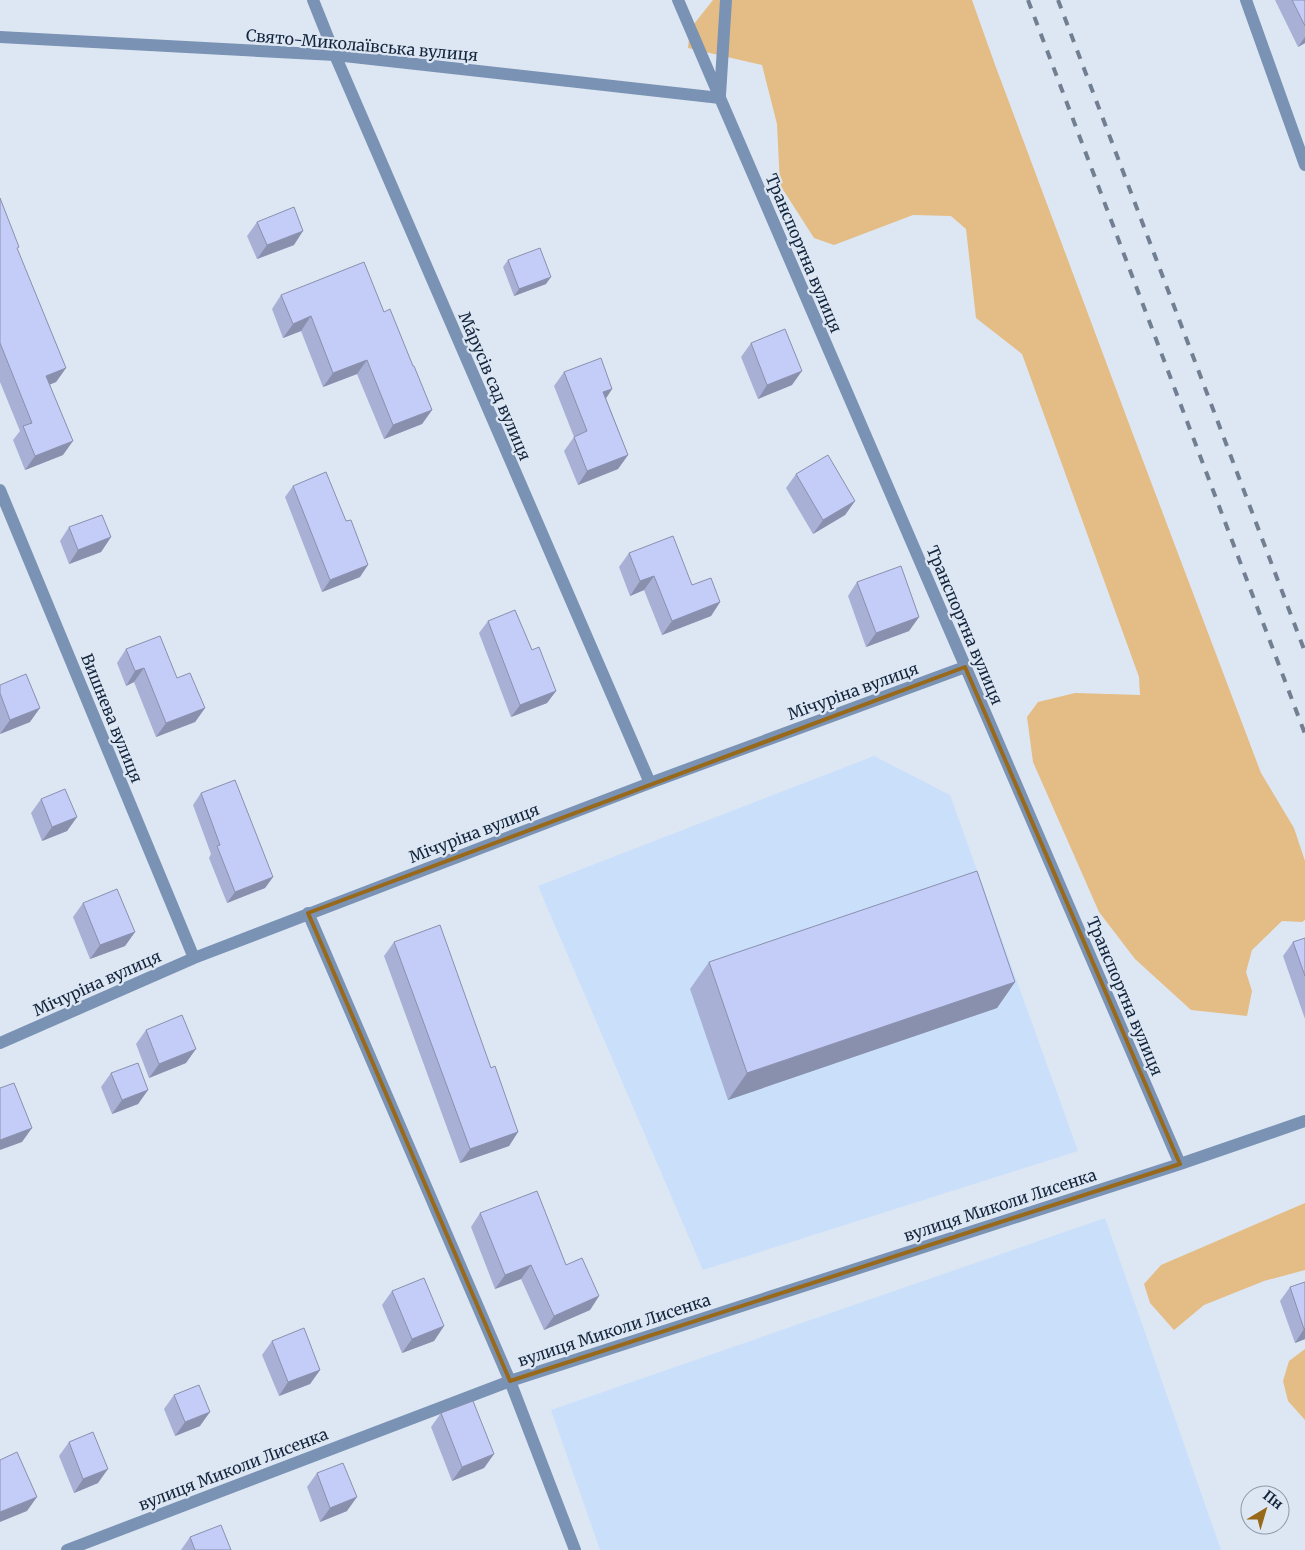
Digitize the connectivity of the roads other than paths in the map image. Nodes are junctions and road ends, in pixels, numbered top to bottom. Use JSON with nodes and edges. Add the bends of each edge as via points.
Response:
{"nodes":[{"id":1,"x":313,"y":0,"type":"edge"},
{"id":2,"x":678,"y":0,"type":"edge"},
{"id":3,"x":726,"y":0,"type":"edge"},
{"id":4,"x":1246,"y":0,"type":"edge"},
{"id":5,"x":0,"y":37,"type":"edge"},
{"id":6,"x":335,"y":55,"type":"junction"},
{"id":7,"x":720,"y":98,"type":"junction"},
{"id":8,"x":1305,"y":165,"type":"edge"},
{"id":9,"x":0,"y":490,"type":"edge"},
{"id":10,"x":965,"y":667,"type":"junction"},
{"id":11,"x":650,"y":783,"type":"junction"},
{"id":12,"x":308,"y":914,"type":"junction"},
{"id":13,"x":194,"y":958,"type":"junction"},
{"id":14,"x":0,"y":1043,"type":"edge"},
{"id":15,"x":1305,"y":1121,"type":"edge"},
{"id":16,"x":1180,"y":1164,"type":"junction"},
{"id":17,"x":510,"y":1381,"type":"junction"},
{"id":18,"x":67,"y":1550,"type":"edge"},
{"id":19,"x":576,"y":1550,"type":"edge"}],
"edges":[{"from":1,"to":6,"type":"street","name":"Мáрусів сад вулиця"},
{"from":2,"to":7,"type":"street","name":"Транспортна вулиця"},
{"from":3,"to":7,"type":"street"},
{"from":4,"to":8,"type":"street"},
{"from":5,"to":6,"type":"street","name":"Свято-Миколаївська вулиця"},
{"from":6,"to":7,"type":"street","name":"Свято-Миколаївська вулиця"},
{"from":6,"to":11,"type":"street","name":"Мáрусів сад вулиця"},
{"from":7,"to":10,"type":"street","name":"Транспортна вулиця"},
{"from":9,"to":13,"type":"street","name":"Вишнева вулиця"},
{"from":10,"to":11,"type":"street","name":"Мічуріна вулиця"},
{"from":10,"to":16,"type":"street","name":"Транспортна вулиця"},
{"from":11,"to":12,"type":"street","name":"Мічуріна вулиця"},
{"from":12,"to":13,"type":"street","name":"Мічуріна вулиця"},
{"from":12,"to":17,"type":"street"},
{"from":13,"to":14,"type":"street","name":"Мічуріна вулиця"},
{"from":15,"to":16,"type":"street","name":"вулиця Миколи Лисенка"},
{"from":16,"to":17,"type":"street","name":"вулиця Миколи Лисенка"},
{"from":17,"to":18,"type":"street","name":"вулиця Миколи Лисенка"},
{"from":17,"to":19,"type":"street"}]}
